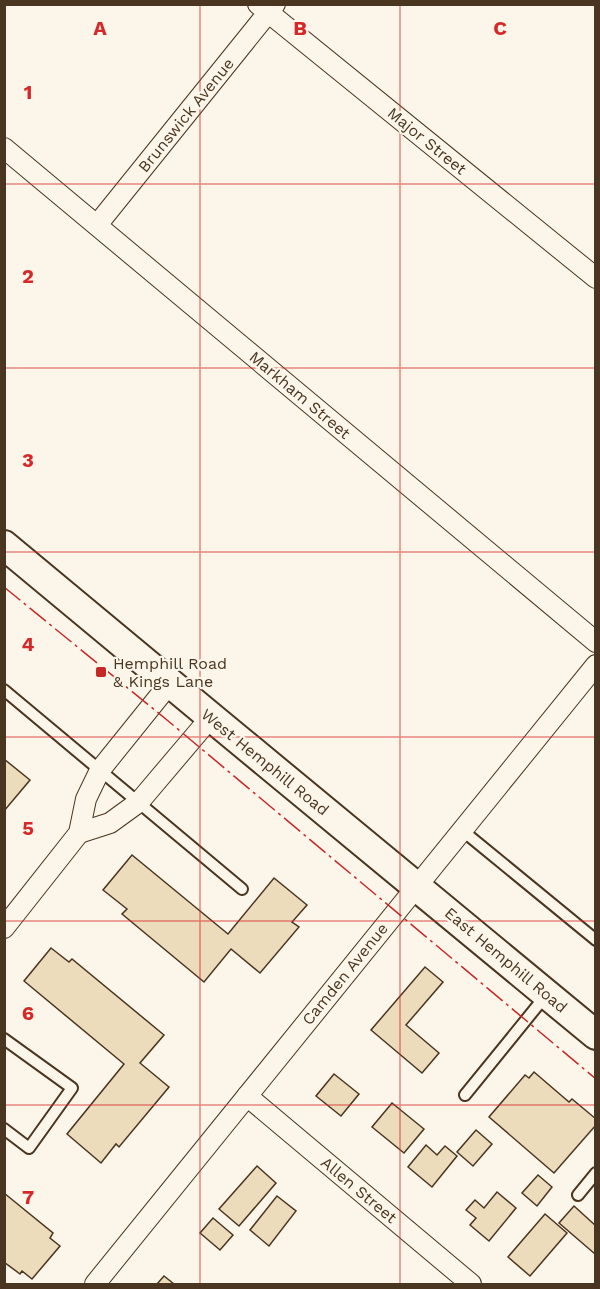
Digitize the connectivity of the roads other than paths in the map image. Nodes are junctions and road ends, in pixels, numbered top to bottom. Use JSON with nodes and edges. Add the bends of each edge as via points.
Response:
{"nodes":[{"id":1,"x":267,"y":7,"type":"edge"},
{"id":2,"x":4,"y":148,"type":"edge"},
{"id":3,"x":97,"y":225,"type":"junction"},
{"id":4,"x":596,"y":278,"type":"edge"},
{"id":5,"x":4,"y":544,"type":"edge"},
{"id":6,"x":596,"y":642,"type":"edge"},
{"id":7,"x":596,"y":665,"type":"edge"},
{"id":8,"x":170,"y":683,"type":"junction"},
{"id":9,"x":4,"y":690,"type":"edge"},
{"id":10,"x":211,"y":717,"type":"junction"},
{"id":11,"x":100,"y":770,"type":"junction"},
{"id":12,"x":139,"y":802,"type":"junction"},
{"id":13,"x":463,"y":831,"type":"junction"},
{"id":14,"x":79,"y":833,"type":"junction"},
{"id":15,"x":416,"y":886,"type":"junction"},
{"id":16,"x":242,"y":889,"type":"dead end"},
{"id":17,"x":4,"y":928,"type":"edge"},
{"id":18,"x":596,"y":940,"type":"edge"},
{"id":19,"x":547,"y":994,"type":"junction"},
{"id":20,"x":596,"y":1035,"type":"edge"},
{"id":21,"x":4,"y":1039,"type":"edge"},
{"id":22,"x":465,"y":1095,"type":"dead end"},
{"id":23,"x":247,"y":1096,"type":"junction"},
{"id":24,"x":4,"y":1129,"type":"edge"},
{"id":25,"x":596,"y":1173,"type":"edge"},
{"id":26,"x":578,"y":1195,"type":"dead end"},
{"id":27,"x":95,"y":1284,"type":"edge"},
{"id":28,"x":471,"y":1284,"type":"edge"}],
"edges":[{"from":1,"to":3,"type":"street","name":"Brunswick Avenue"},
{"from":1,"to":4,"type":"street","name":"Major Street"},
{"from":2,"to":3,"type":"street","name":"Markham Street"},
{"from":3,"to":6,"type":"street","name":"Markham Street"},
{"from":5,"to":8,"type":"street","name":"West Hemphill Road"},
{"from":7,"to":13,"type":"street","name":"Camden Avenue"},
{"from":8,"to":10,"type":"street","name":"West Hemphill Road"},
{"from":8,"to":11,"type":"street"},
{"from":9,"to":11,"type":"lane"},
{"from":10,"to":12,"type":"street"},
{"from":10,"to":15,"type":"street","name":"West Hemphill Road"},
{"from":11,"to":12,"type":"lane"},
{"from":11,"to":14,"type":"street","via":[[86,799]]},
{"from":12,"to":14,"type":"street","via":[[110,823]]},
{"from":12,"to":16,"type":"lane"},
{"from":13,"to":15,"type":"street","name":"Camden Avenue"},
{"from":13,"to":18,"type":"lane"},
{"from":14,"to":17,"type":"street"},
{"from":15,"to":19,"type":"street","name":"East Hemphill Road"},
{"from":15,"to":23,"type":"street","name":"Camden Avenue"},
{"from":19,"to":20,"type":"street","name":"East Hemphill Road"},
{"from":19,"to":22,"type":"lane"},
{"from":21,"to":24,"type":"lane","via":[[72,1088],[29,1148]]},
{"from":23,"to":27,"type":"street","name":"Camden Avenue"},
{"from":23,"to":28,"type":"street","name":"Allen Street"},
{"from":25,"to":26,"type":"lane"}]}
